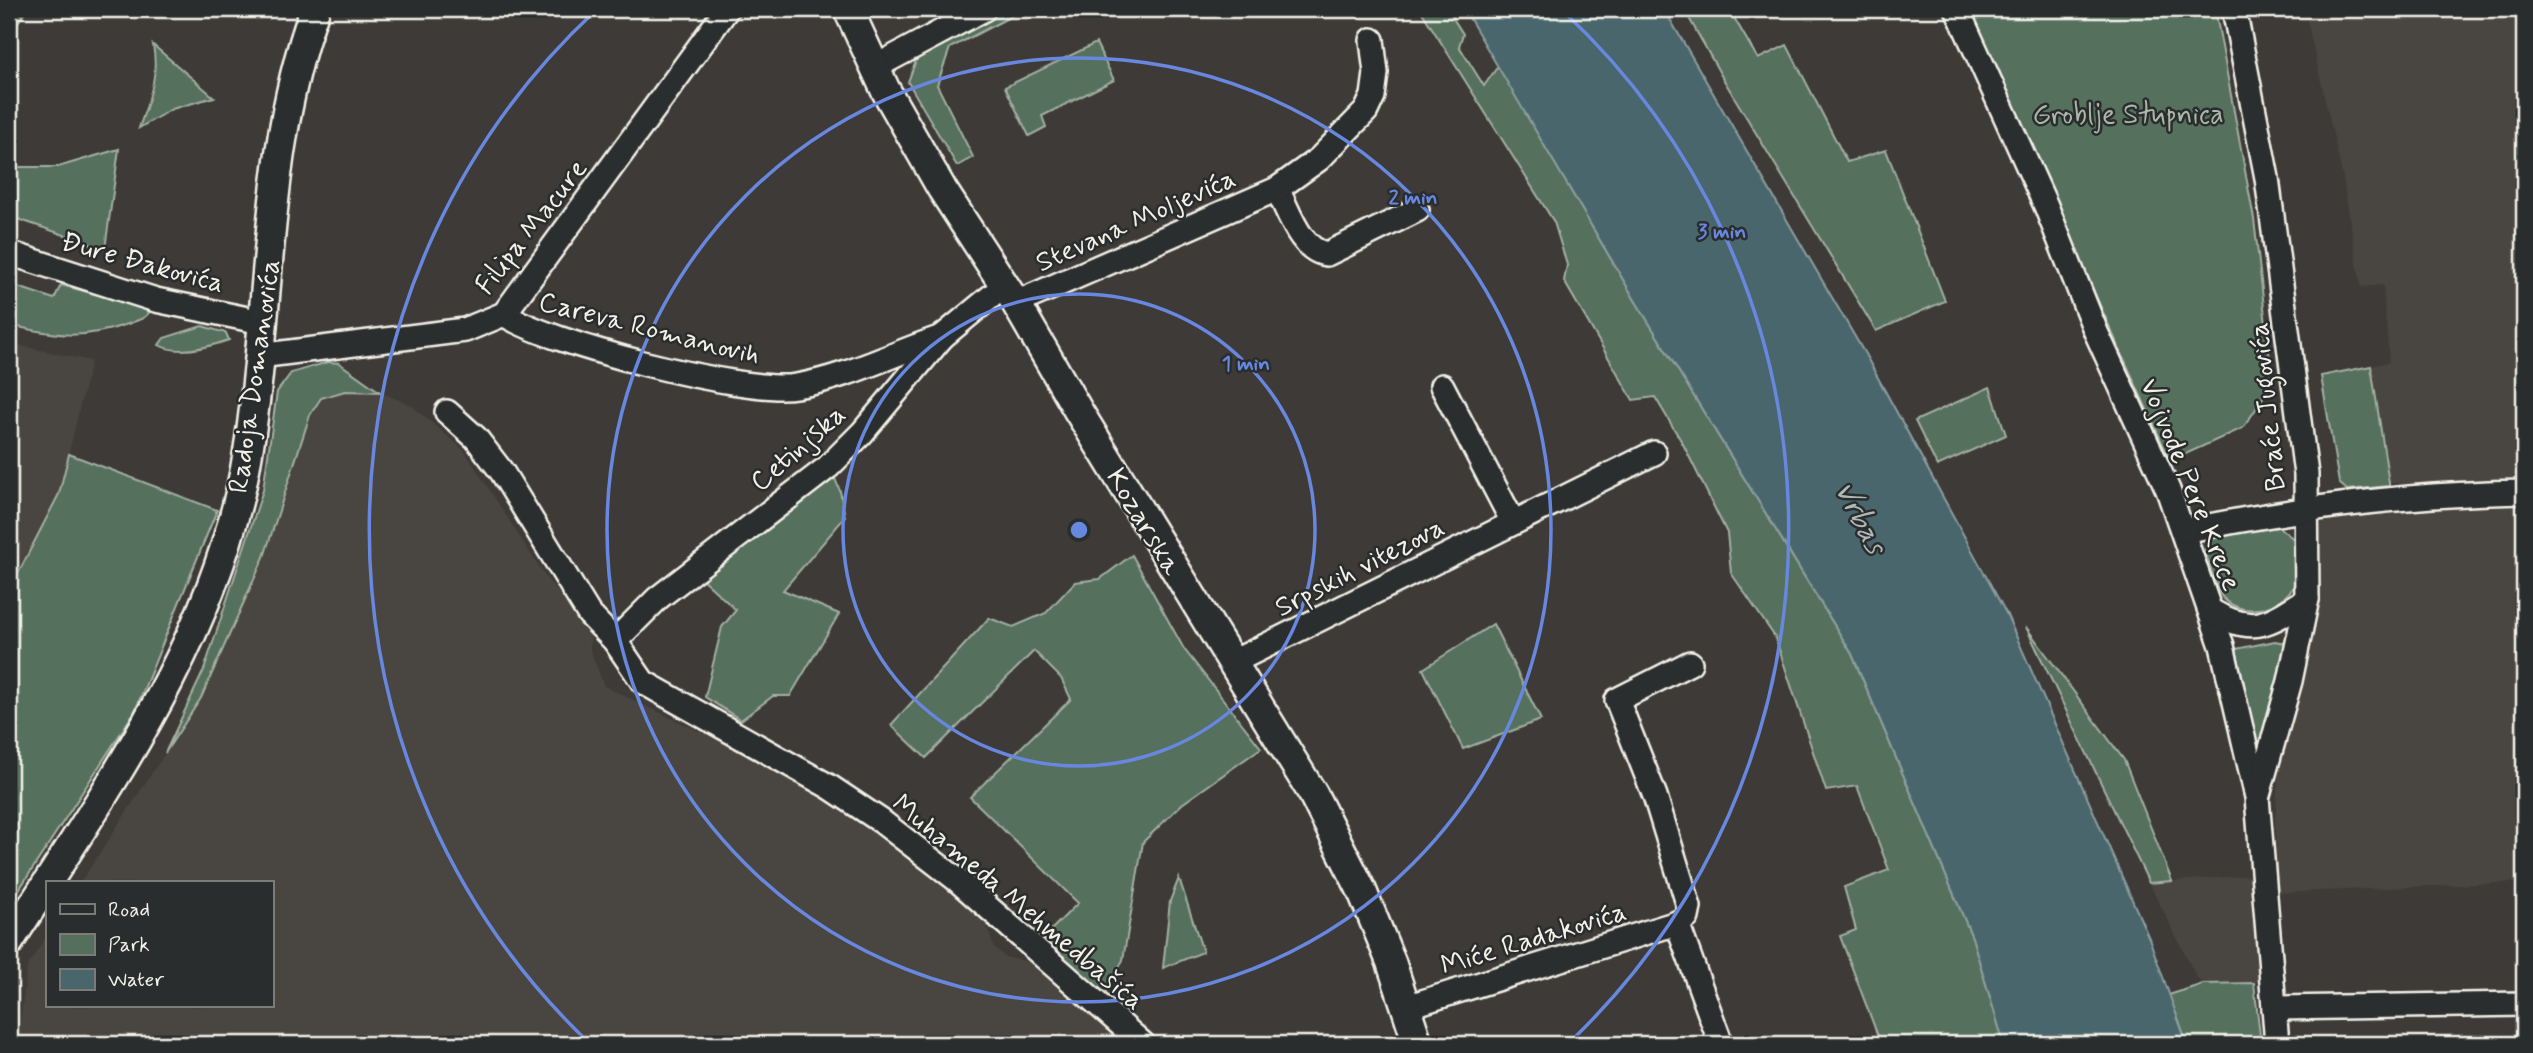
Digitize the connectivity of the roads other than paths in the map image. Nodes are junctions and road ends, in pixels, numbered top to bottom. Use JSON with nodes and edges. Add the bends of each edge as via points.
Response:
{"nodes":[{"id":1,"x":314,"y":9,"type":"edge"},
{"id":2,"x":727,"y":9,"type":"edge"},
{"id":3,"x":848,"y":9,"type":"edge"},
{"id":4,"x":984,"y":9,"type":"edge"},
{"id":5,"x":1957,"y":9,"type":"edge"},
{"id":6,"x":2234,"y":9,"type":"edge"},
{"id":7,"x":1371,"y":40,"type":"dead end"},
{"id":8,"x":875,"y":67,"type":"junction"},
{"id":9,"x":1277,"y":189,"type":"junction"},
{"id":10,"x":1417,"y":209,"type":"dead end"},
{"id":11,"x":9,"y":253,"type":"edge"},
{"id":12,"x":1011,"y":294,"type":"junction"},
{"id":13,"x":505,"y":314,"type":"junction"},
{"id":14,"x":262,"y":322,"type":"junction"},
{"id":15,"x":942,"y":337,"type":"junction"},
{"id":16,"x":259,"y":356,"type":"junction"},
{"id":17,"x":1442,"y":386,"type":"dead end"},
{"id":18,"x":447,"y":412,"type":"dead end"},
{"id":19,"x":1654,"y":453,"type":"dead end"},
{"id":20,"x":2524,"y":492,"type":"edge"},
{"id":21,"x":2306,"y":509,"type":"junction"},
{"id":22,"x":1513,"y":522,"type":"junction"},
{"id":23,"x":2184,"y":531,"type":"junction"},
{"id":24,"x":2306,"y":599,"type":"junction"},
{"id":25,"x":2211,"y":611,"type":"junction"},
{"id":26,"x":615,"y":641,"type":"junction"},
{"id":27,"x":1231,"y":663,"type":"junction"},
{"id":28,"x":1690,"y":663,"type":"dead end"},
{"id":29,"x":2257,"y":797,"type":"junction"},
{"id":30,"x":48,"y":881,"type":"edge"},
{"id":31,"x":46,"y":884,"type":"edge"},
{"id":32,"x":1677,"y":923,"type":"junction"},
{"id":33,"x":9,"y":942,"type":"edge"},
{"id":34,"x":2524,"y":1004,"type":"edge"},
{"id":35,"x":1406,"y":1007,"type":"junction"},
{"id":36,"x":2274,"y":1008,"type":"junction"},
{"id":37,"x":1143,"y":1044,"type":"edge"},
{"id":38,"x":1418,"y":1044,"type":"edge"},
{"id":39,"x":1721,"y":1044,"type":"edge"},
{"id":40,"x":2277,"y":1044,"type":"edge"}],
"edges":[{"from":1,"to":14,"type":"main road","name":"Radoja Domanovića","via":[[300,47],[284,122]]},
{"from":2,"to":13,"type":"street","name":"Filipa Macure"},
{"from":3,"to":8,"type":"main road","name":"Kozarska"},
{"from":4,"to":8,"type":"street"},
{"from":5,"to":23,"type":"street","name":"Vojvode Pere Krece"},
{"from":6,"to":21,"type":"street","name":"Braće Jugovića","via":[[2275,229],[2306,474]]},
{"from":7,"to":9,"type":"street","name":"Stevana Moljevića","via":[[1376,73],[1366,111],[1319,159]]},
{"from":8,"to":12,"type":"main road","name":"Kozarska","via":[[942,189]]},
{"from":9,"to":10,"type":"street","name":"Stevana Moljevića","via":[[1305,243],[1327,254]]},
{"from":9,"to":12,"type":"street","name":"Stevana Moljevića"},
{"from":11,"to":14,"type":"street","name":"Đure Đakovića","via":[[156,300]]},
{"from":12,"to":15,"type":"street","name":"Cetinjska"},
{"from":12,"to":27,"type":"main road","name":"Kozarska"},
{"from":13,"to":15,"type":"street","name":"Careva Romanovih","via":[[528,328],[594,349],[732,383],[771,387],[815,383]]},
{"from":13,"to":16,"type":"street","name":"Filipa Macure","via":[[457,332]]},
{"from":14,"to":16,"type":"main road","name":"Radoja Domanovića"},
{"from":15,"to":26,"type":"street","name":"Cetinjska","via":[[828,467],[659,598]]},
{"from":16,"to":30,"type":"main road","name":"Radoja Domanovića","via":[[240,488],[218,567],[190,641],[156,706]]},
{"from":17,"to":22,"type":"street"},
{"from":18,"to":26,"type":"street","name":"Muhameda Mehmedbašića","via":[[476,438],[502,472],[589,614]]},
{"from":19,"to":22,"type":"street","name":"Srpskih vitezova"},
{"from":20,"to":21,"type":"street"},
{"from":21,"to":23,"type":"street"},
{"from":21,"to":24,"type":"street","name":"Braće Jugovića"},
{"from":22,"to":27,"type":"street","name":"Srpskih vitezova"},
{"from":23,"to":25,"type":"street","name":"Vojvode Pere Krece"},
{"from":24,"to":25,"type":"street","via":[[2281,616],[2250,626],[2235,625]]},
{"from":24,"to":29,"type":"street","name":"Braće Jugovića","via":[[2290,681]]},
{"from":25,"to":29,"type":"street","name":"Vojvode Pere Krece"},
{"from":26,"to":37,"type":"street","name":"Muhameda Mehmedbašića","via":[[645,684],[830,787],[923,853]]},
{"from":27,"to":35,"type":"main road","name":"Kozarska","via":[[1324,816],[1362,891]]},
{"from":28,"to":32,"type":"street","via":[[1617,700],[1655,796],[1689,906],[1687,917]]},
{"from":29,"to":36,"type":"street","name":"Vojvode Pere Krece"},
{"from":31,"to":33,"type":"main road","name":"Radoja Domanovića"},
{"from":32,"to":35,"type":"street","name":"Miće Radakovića"},
{"from":32,"to":39,"type":"street"},
{"from":34,"to":36,"type":"street"},
{"from":35,"to":38,"type":"main road","name":"Kozarska"},
{"from":36,"to":40,"type":"street","name":"Vojvode Pere Krece"}]}
